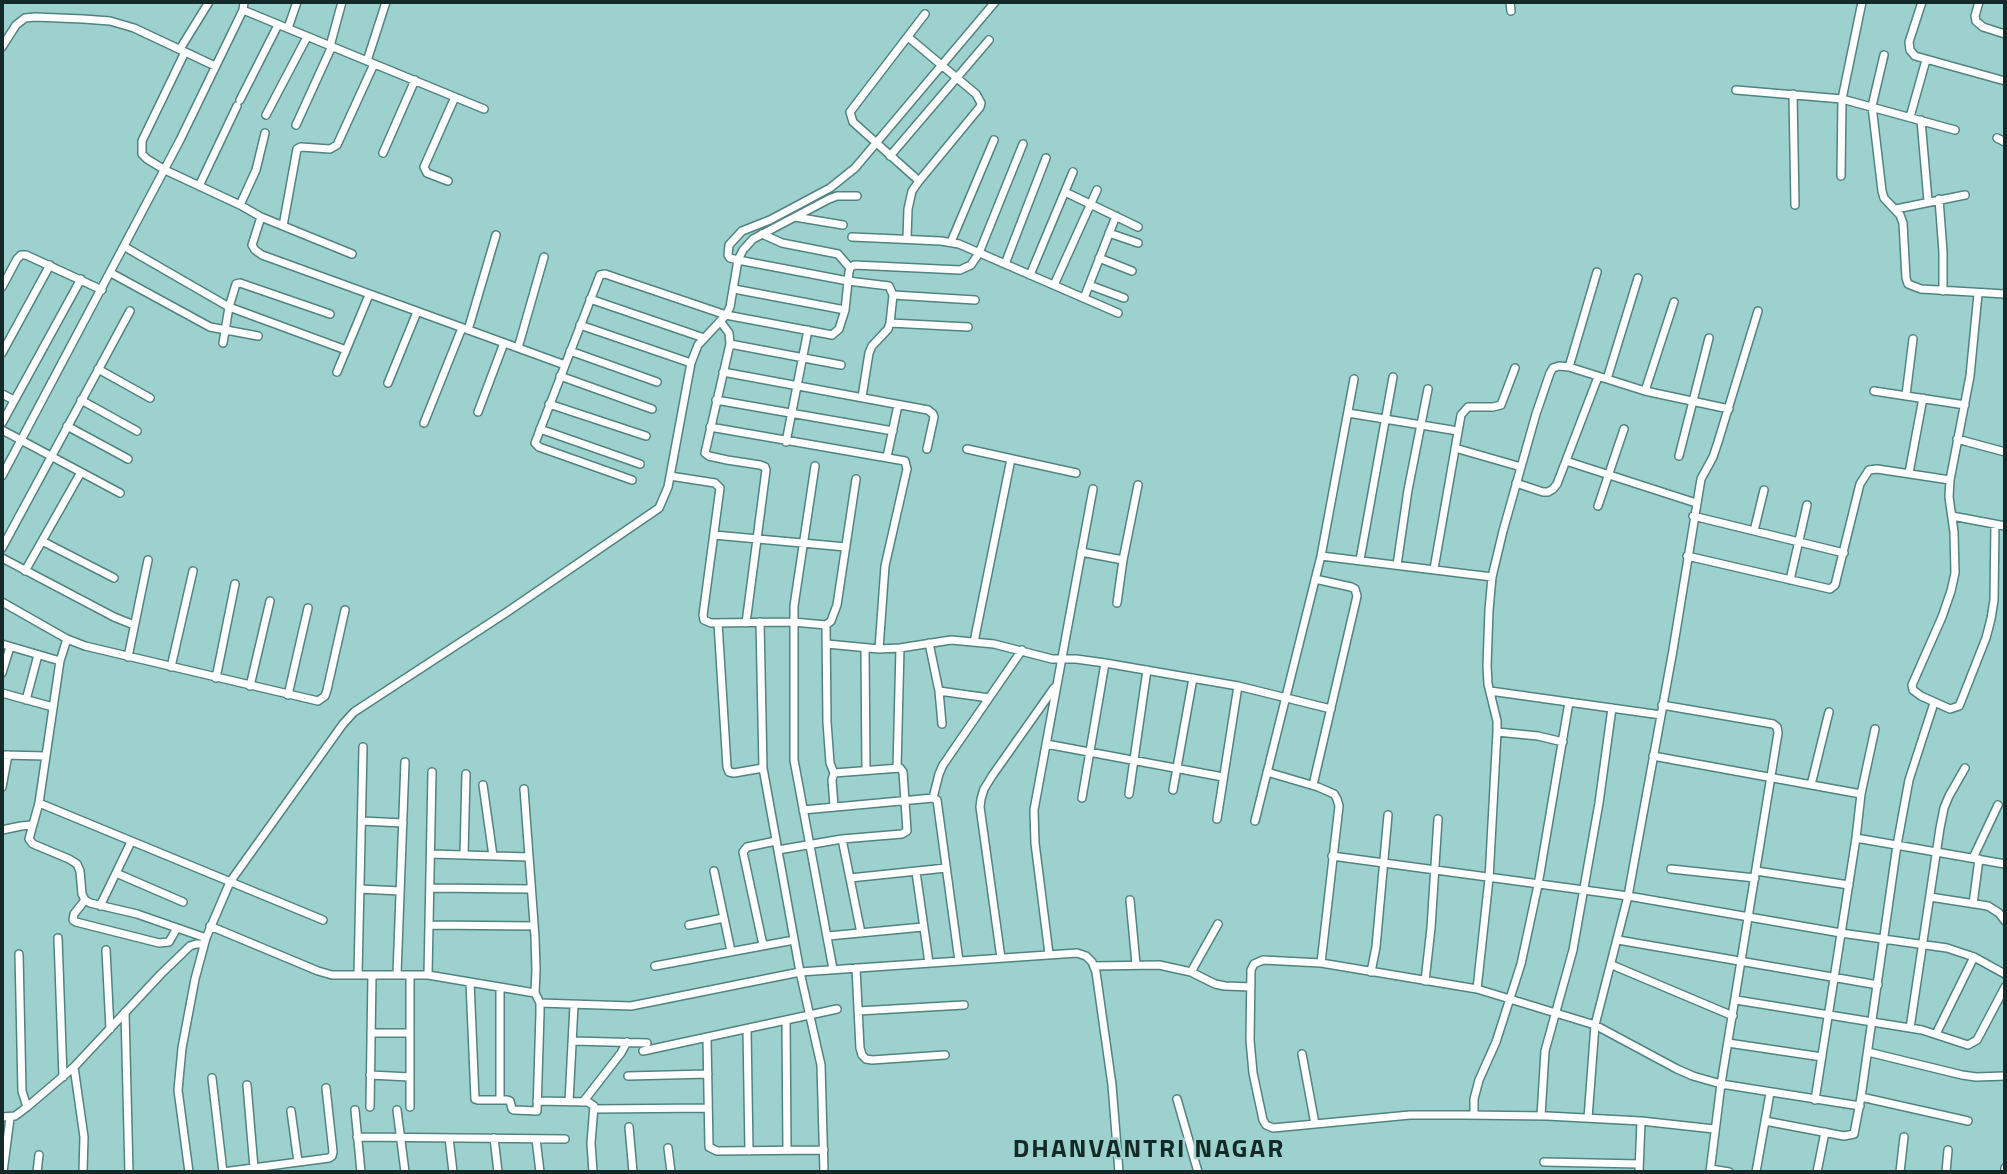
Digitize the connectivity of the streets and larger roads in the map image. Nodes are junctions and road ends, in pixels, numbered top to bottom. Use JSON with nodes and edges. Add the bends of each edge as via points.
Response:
{"nodes":[{"id":1,"x":209,"y":2,"type":"edge"},
{"id":2,"x":297,"y":2,"type":"edge"},
{"id":3,"x":342,"y":2,"type":"edge"},
{"id":4,"x":386,"y":2,"type":"edge"},
{"id":5,"x":995,"y":2,"type":"edge"},
{"id":6,"x":1510,"y":2,"type":"edge"},
{"id":7,"x":1862,"y":2,"type":"edge"},
{"id":8,"x":1922,"y":2,"type":"edge"},
{"id":9,"x":1979,"y":2,"type":"edge"},
{"id":10,"x":244,"y":6,"type":"edge"},
{"id":11,"x":1511,"y":11,"type":"dead end"},
{"id":12,"x":925,"y":14,"type":"dead end"},
{"id":13,"x":278,"y":24,"type":"junction"},
{"id":14,"x":288,"y":28,"type":"junction"},
{"id":15,"x":2005,"y":34,"type":"edge"},
{"id":16,"x":307,"y":37,"type":"junction"},
{"id":17,"x":908,"y":37,"type":"junction"},
{"id":18,"x":989,"y":40,"type":"dead end"},
{"id":19,"x":331,"y":46,"type":"junction"},
{"id":20,"x":2,"y":47,"type":"edge"},
{"id":21,"x":183,"y":50,"type":"junction"},
{"id":22,"x":1884,"y":55,"type":"dead end"},
{"id":23,"x":1926,"y":60,"type":"junction"},
{"id":24,"x":371,"y":62,"type":"junction"},
{"id":25,"x":215,"y":66,"type":"junction"},
{"id":26,"x":941,"y":66,"type":"junction"},
{"id":27,"x":957,"y":78,"type":"junction"},
{"id":28,"x":415,"y":80,"type":"junction"},
{"id":29,"x":2005,"y":81,"type":"edge"},
{"id":30,"x":1736,"y":90,"type":"dead end"},
{"id":31,"x":1794,"y":94,"type":"junction"},
{"id":32,"x":455,"y":97,"type":"junction"},
{"id":33,"x":1842,"y":99,"type":"junction"},
{"id":34,"x":1872,"y":106,"type":"junction"},
{"id":35,"x":484,"y":109,"type":"dead end"},
{"id":36,"x":267,"y":115,"type":"dead end"},
{"id":37,"x":1910,"y":117,"type":"junction"},
{"id":38,"x":1921,"y":120,"type":"junction"},
{"id":39,"x":296,"y":125,"type":"dead end"},
{"id":40,"x":1955,"y":130,"type":"dead end"},
{"id":41,"x":265,"y":133,"type":"dead end"},
{"id":42,"x":994,"y":140,"type":"dead end"},
{"id":43,"x":876,"y":144,"type":"junction"},
{"id":44,"x":1023,"y":144,"type":"dead end"},
{"id":45,"x":383,"y":153,"type":"dead end"},
{"id":46,"x":890,"y":156,"type":"junction"},
{"id":47,"x":1046,"y":158,"type":"dead end"},
{"id":48,"x":165,"y":170,"type":"junction"},
{"id":49,"x":1073,"y":172,"type":"dead end"},
{"id":50,"x":1841,"y":176,"type":"dead end"},
{"id":51,"x":448,"y":181,"type":"dead end"},
{"id":52,"x":919,"y":181,"type":"junction"},
{"id":53,"x":199,"y":186,"type":"junction"},
{"id":54,"x":1097,"y":190,"type":"dead end"},
{"id":55,"x":1065,"y":192,"type":"junction"},
{"id":56,"x":1965,"y":195,"type":"dead end"},
{"id":57,"x":858,"y":196,"type":"dead end"},
{"id":58,"x":1939,"y":199,"type":"junction"},
{"id":59,"x":1928,"y":201,"type":"junction"},
{"id":60,"x":1091,"y":203,"type":"junction"},
{"id":61,"x":240,"y":205,"type":"junction"},
{"id":62,"x":1795,"y":205,"type":"dead end"},
{"id":63,"x":1896,"y":209,"type":"junction"},
{"id":64,"x":1116,"y":216,"type":"junction"},
{"id":65,"x":261,"y":217,"type":"junction"},
{"id":66,"x":794,"y":217,"type":"junction"},
{"id":67,"x":843,"y":225,"type":"dead end"},
{"id":68,"x":283,"y":226,"type":"junction"},
{"id":69,"x":1138,"y":227,"type":"dead end"},
{"id":70,"x":1109,"y":233,"type":"junction"},
{"id":71,"x":762,"y":234,"type":"junction"},
{"id":72,"x":496,"y":235,"type":"dead end"},
{"id":73,"x":852,"y":237,"type":"dead end"},
{"id":74,"x":906,"y":239,"type":"junction"},
{"id":75,"x":951,"y":242,"type":"junction"},
{"id":76,"x":1138,"y":243,"type":"dead end"},
{"id":77,"x":125,"y":247,"type":"junction"},
{"id":78,"x":979,"y":253,"type":"junction"},
{"id":79,"x":352,"y":254,"type":"dead end"},
{"id":80,"x":544,"y":257,"type":"dead end"},
{"id":81,"x":1099,"y":258,"type":"junction"},
{"id":82,"x":738,"y":260,"type":"junction"},
{"id":83,"x":1004,"y":264,"type":"junction"},
{"id":84,"x":50,"y":265,"type":"junction"},
{"id":85,"x":850,"y":268,"type":"junction"},
{"id":86,"x":1132,"y":271,"type":"dead end"},
{"id":87,"x":111,"y":272,"type":"junction"},
{"id":88,"x":1597,"y":272,"type":"dead end"},
{"id":89,"x":1030,"y":275,"type":"junction"},
{"id":90,"x":1638,"y":278,"type":"dead end"},
{"id":91,"x":81,"y":279,"type":"junction"},
{"id":92,"x":848,"y":281,"type":"junction"},
{"id":93,"x":1054,"y":285,"type":"junction"},
{"id":94,"x":1089,"y":285,"type":"junction"},
{"id":95,"x":2,"y":287,"type":"edge"},
{"id":96,"x":734,"y":289,"type":"junction"},
{"id":97,"x":102,"y":290,"type":"junction"},
{"id":98,"x":1943,"y":291,"type":"junction"},
{"id":99,"x":1978,"y":294,"type":"junction"},
{"id":100,"x":2005,"y":294,"type":"edge"},
{"id":101,"x":369,"y":295,"type":"junction"},
{"id":102,"x":893,"y":295,"type":"junction"},
{"id":103,"x":1084,"y":298,"type":"junction"},
{"id":104,"x":1124,"y":298,"type":"dead end"},
{"id":105,"x":590,"y":299,"type":"junction"},
{"id":106,"x":975,"y":300,"type":"dead end"},
{"id":107,"x":1674,"y":302,"type":"dead end"},
{"id":108,"x":229,"y":307,"type":"junction"},
{"id":109,"x":845,"y":310,"type":"junction"},
{"id":110,"x":130,"y":311,"type":"dead end"},
{"id":111,"x":1758,"y":311,"type":"dead end"},
{"id":112,"x":417,"y":312,"type":"junction"},
{"id":113,"x":1118,"y":313,"type":"dead end"},
{"id":114,"x":330,"y":314,"type":"dead end"},
{"id":115,"x":723,"y":318,"type":"junction"},
{"id":116,"x":890,"y":323,"type":"junction"},
{"id":117,"x":580,"y":325,"type":"junction"},
{"id":118,"x":968,"y":327,"type":"dead end"},
{"id":119,"x":465,"y":329,"type":"junction"},
{"id":120,"x":808,"y":330,"type":"junction"},
{"id":121,"x":224,"y":331,"type":"junction"},
{"id":122,"x":258,"y":336,"type":"dead end"},
{"id":123,"x":704,"y":338,"type":"junction"},
{"id":124,"x":1709,"y":338,"type":"dead end"},
{"id":125,"x":1913,"y":339,"type":"dead end"},
{"id":126,"x":223,"y":343,"type":"dead end"},
{"id":127,"x":504,"y":343,"type":"junction"},
{"id":128,"x":730,"y":344,"type":"junction"},
{"id":129,"x":518,"y":348,"type":"junction"},
{"id":130,"x":346,"y":350,"type":"junction"},
{"id":131,"x":570,"y":351,"type":"junction"},
{"id":132,"x":2,"y":353,"type":"edge"},
{"id":133,"x":802,"y":358,"type":"junction"},
{"id":134,"x":691,"y":362,"type":"junction"},
{"id":135,"x":565,"y":365,"type":"junction"},
{"id":136,"x":841,"y":365,"type":"dead end"},
{"id":137,"x":1515,"y":368,"type":"dead end"},
{"id":138,"x":1569,"y":368,"type":"junction"},
{"id":139,"x":98,"y":369,"type":"junction"},
{"id":140,"x":337,"y":372,"type":"dead end"},
{"id":141,"x":723,"y":372,"type":"junction"},
{"id":142,"x":560,"y":376,"type":"junction"},
{"id":143,"x":1393,"y":377,"type":"dead end"},
{"id":144,"x":1603,"y":378,"type":"junction"},
{"id":145,"x":1354,"y":379,"type":"dead end"},
{"id":146,"x":657,"y":382,"type":"dead end"},
{"id":147,"x":388,"y":383,"type":"dead end"},
{"id":148,"x":797,"y":386,"type":"junction"},
{"id":149,"x":1428,"y":389,"type":"dead end"},
{"id":150,"x":1645,"y":391,"type":"junction"},
{"id":151,"x":1874,"y":391,"type":"dead end"},
{"id":152,"x":2,"y":394,"type":"edge"},
{"id":153,"x":1906,"y":395,"type":"junction"},
{"id":154,"x":862,"y":397,"type":"junction"},
{"id":155,"x":150,"y":398,"type":"dead end"},
{"id":156,"x":1923,"y":398,"type":"junction"},
{"id":157,"x":14,"y":400,"type":"junction"},
{"id":158,"x":81,"y":400,"type":"junction"},
{"id":159,"x":716,"y":400,"type":"junction"},
{"id":160,"x":1693,"y":401,"type":"junction"},
{"id":161,"x":549,"y":404,"type":"junction"},
{"id":162,"x":898,"y":405,"type":"junction"},
{"id":163,"x":1965,"y":405,"type":"junction"},
{"id":164,"x":652,"y":409,"type":"dead end"},
{"id":165,"x":1729,"y":409,"type":"junction"},
{"id":166,"x":478,"y":412,"type":"dead end"},
{"id":167,"x":1348,"y":413,"type":"junction"},
{"id":168,"x":792,"y":414,"type":"junction"},
{"id":169,"x":1385,"y":419,"type":"junction"},
{"id":170,"x":2,"y":423,"type":"edge"},
{"id":171,"x":424,"y":423,"type":"dead end"},
{"id":172,"x":1422,"y":425,"type":"junction"},
{"id":173,"x":67,"y":426,"type":"junction"},
{"id":174,"x":710,"y":427,"type":"junction"},
{"id":175,"x":540,"y":429,"type":"junction"},
{"id":176,"x":1624,"y":429,"type":"dead end"},
{"id":177,"x":2,"y":430,"type":"edge"},
{"id":178,"x":137,"y":430,"type":"dead end"},
{"id":179,"x":893,"y":431,"type":"junction"},
{"id":180,"x":1458,"y":431,"type":"junction"},
{"id":181,"x":646,"y":436,"type":"dead end"},
{"id":182,"x":1957,"y":439,"type":"junction"},
{"id":183,"x":20,"y":441,"type":"junction"},
{"id":184,"x":786,"y":442,"type":"junction"},
{"id":185,"x":1455,"y":448,"type":"junction"},
{"id":186,"x":927,"y":449,"type":"dead end"},
{"id":187,"x":967,"y":449,"type":"dead end"},
{"id":188,"x":2005,"y":452,"type":"edge"},
{"id":189,"x":1679,"y":456,"type":"dead end"},
{"id":190,"x":50,"y":457,"type":"junction"},
{"id":191,"x":887,"y":457,"type":"junction"},
{"id":192,"x":128,"y":459,"type":"dead end"},
{"id":193,"x":1011,"y":459,"type":"junction"},
{"id":194,"x":1566,"y":461,"type":"junction"},
{"id":195,"x":640,"y":464,"type":"dead end"},
{"id":196,"x":816,"y":466,"type":"dead end"},
{"id":197,"x":1521,"y":467,"type":"junction"},
{"id":198,"x":1076,"y":473,"type":"dead end"},
{"id":199,"x":1909,"y":473,"type":"junction"},
{"id":200,"x":80,"y":474,"type":"junction"},
{"id":201,"x":1609,"y":474,"type":"junction"},
{"id":202,"x":2,"y":475,"type":"edge"},
{"id":203,"x":670,"y":476,"type":"junction"},
{"id":204,"x":856,"y":479,"type":"dead end"},
{"id":205,"x":632,"y":480,"type":"dead end"},
{"id":206,"x":1950,"y":480,"type":"junction"},
{"id":207,"x":1516,"y":483,"type":"junction"},
{"id":208,"x":1138,"y":485,"type":"dead end"},
{"id":209,"x":1093,"y":489,"type":"dead end"},
{"id":210,"x":1764,"y":490,"type":"dead end"},
{"id":211,"x":120,"y":493,"type":"dead end"},
{"id":212,"x":1696,"y":503,"type":"junction"},
{"id":213,"x":1807,"y":505,"type":"dead end"},
{"id":214,"x":1598,"y":506,"type":"dead end"},
{"id":215,"x":1693,"y":516,"type":"junction"},
{"id":216,"x":1952,"y":516,"type":"junction"},
{"id":217,"x":1995,"y":524,"type":"junction"},
{"id":218,"x":2005,"y":526,"type":"edge"},
{"id":219,"x":1754,"y":531,"type":"junction"},
{"id":220,"x":714,"y":535,"type":"junction"},
{"id":221,"x":757,"y":539,"type":"junction"},
{"id":222,"x":43,"y":541,"type":"junction"},
{"id":223,"x":804,"y":542,"type":"junction"},
{"id":224,"x":1799,"y":542,"type":"junction"},
{"id":225,"x":846,"y":547,"type":"junction"},
{"id":226,"x":2,"y":548,"type":"edge"},
{"id":227,"x":1081,"y":552,"type":"junction"},
{"id":228,"x":1844,"y":553,"type":"junction"},
{"id":229,"x":1321,"y":556,"type":"junction"},
{"id":230,"x":1687,"y":556,"type":"junction"},
{"id":231,"x":2,"y":558,"type":"edge"},
{"id":232,"x":148,"y":560,"type":"dead end"},
{"id":233,"x":1123,"y":560,"type":"junction"},
{"id":234,"x":1360,"y":561,"type":"junction"},
{"id":235,"x":1397,"y":565,"type":"junction"},
{"id":236,"x":1434,"y":569,"type":"junction"},
{"id":237,"x":25,"y":571,"type":"junction"},
{"id":238,"x":193,"y":571,"type":"dead end"},
{"id":239,"x":1492,"y":577,"type":"junction"},
{"id":240,"x":114,"y":578,"type":"dead end"},
{"id":241,"x":1315,"y":579,"type":"junction"},
{"id":242,"x":1790,"y":580,"type":"junction"},
{"id":243,"x":235,"y":584,"type":"dead end"},
{"id":244,"x":270,"y":601,"type":"dead end"},
{"id":245,"x":2,"y":602,"type":"edge"},
{"id":246,"x":1116,"y":603,"type":"dead end"},
{"id":247,"x":308,"y":608,"type":"dead end"},
{"id":248,"x":345,"y":610,"type":"dead end"},
{"id":249,"x":760,"y":622,"type":"junction"},
{"id":250,"x":793,"y":622,"type":"junction"},
{"id":251,"x":718,"y":623,"type":"junction"},
{"id":252,"x":746,"y":623,"type":"junction"},
{"id":253,"x":134,"y":625,"type":"junction"},
{"id":254,"x":826,"y":625,"type":"junction"},
{"id":255,"x":67,"y":639,"type":"junction"},
{"id":256,"x":974,"y":642,"type":"junction"},
{"id":257,"x":929,"y":643,"type":"junction"},
{"id":258,"x":827,"y":644,"type":"junction"},
{"id":259,"x":6,"y":646,"type":"edge"},
{"id":260,"x":900,"y":648,"type":"junction"},
{"id":261,"x":865,"y":649,"type":"junction"},
{"id":262,"x":879,"y":649,"type":"junction"},
{"id":263,"x":1026,"y":651,"type":"junction"},
{"id":264,"x":38,"y":655,"type":"junction"},
{"id":265,"x":128,"y":657,"type":"junction"},
{"id":266,"x":1061,"y":659,"type":"junction"},
{"id":267,"x":60,"y":661,"type":"junction"},
{"id":268,"x":1105,"y":663,"type":"junction"},
{"id":269,"x":171,"y":667,"type":"junction"},
{"id":270,"x":1147,"y":670,"type":"junction"},
{"id":271,"x":2,"y":673,"type":"edge"},
{"id":272,"x":216,"y":678,"type":"junction"},
{"id":273,"x":1193,"y":678,"type":"junction"},
{"id":274,"x":1056,"y":685,"type":"junction"},
{"id":275,"x":250,"y":686,"type":"junction"},
{"id":276,"x":1238,"y":686,"type":"junction"},
{"id":277,"x":939,"y":691,"type":"junction"},
{"id":278,"x":1490,"y":691,"type":"junction"},
{"id":279,"x":2,"y":693,"type":"edge"},
{"id":280,"x":288,"y":695,"type":"junction"},
{"id":281,"x":989,"y":698,"type":"junction"},
{"id":282,"x":1286,"y":698,"type":"junction"},
{"id":283,"x":26,"y":701,"type":"junction"},
{"id":284,"x":1569,"y":702,"type":"junction"},
{"id":285,"x":1934,"y":703,"type":"junction"},
{"id":286,"x":1662,"y":705,"type":"junction"},
{"id":287,"x":53,"y":706,"type":"junction"},
{"id":288,"x":1612,"y":708,"type":"junction"},
{"id":289,"x":1331,"y":709,"type":"junction"},
{"id":290,"x":1829,"y":712,"type":"dead end"},
{"id":291,"x":1661,"y":715,"type":"junction"},
{"id":292,"x":942,"y":724,"type":"dead end"},
{"id":293,"x":1875,"y":729,"type":"dead end"},
{"id":294,"x":1497,"y":732,"type":"junction"},
{"id":295,"x":1563,"y":742,"type":"junction"},
{"id":296,"x":1046,"y":744,"type":"junction"},
{"id":297,"x":363,"y":747,"type":"dead end"},
{"id":298,"x":1090,"y":752,"type":"junction"},
{"id":299,"x":5,"y":755,"type":"edge"},
{"id":300,"x":46,"y":756,"type":"junction"},
{"id":301,"x":1653,"y":756,"type":"junction"},
{"id":302,"x":1134,"y":761,"type":"junction"},
{"id":303,"x":405,"y":762,"type":"dead end"},
{"id":304,"x":763,"y":768,"type":"junction"},
{"id":305,"x":897,"y":768,"type":"junction"},
{"id":306,"x":1965,"y":768,"type":"dead end"},
{"id":307,"x":1177,"y":769,"type":"junction"},
{"id":308,"x":866,"y":770,"type":"junction"},
{"id":309,"x":432,"y":772,"type":"dead end"},
{"id":310,"x":1267,"y":772,"type":"junction"},
{"id":311,"x":834,"y":773,"type":"junction"},
{"id":312,"x":466,"y":774,"type":"dead end"},
{"id":313,"x":1223,"y":777,"type":"junction"},
{"id":314,"x":1772,"y":778,"type":"junction"},
{"id":315,"x":483,"y":785,"type":"dead end"},
{"id":316,"x":1811,"y":785,"type":"junction"},
{"id":317,"x":2,"y":786,"type":"edge"},
{"id":318,"x":1315,"y":786,"type":"junction"},
{"id":319,"x":524,"y":789,"type":"dead end"},
{"id":320,"x":1173,"y":790,"type":"dead end"},
{"id":321,"x":1129,"y":794,"type":"dead end"},
{"id":322,"x":1861,"y":794,"type":"junction"},
{"id":323,"x":933,"y":798,"type":"junction"},
{"id":324,"x":1082,"y":798,"type":"dead end"},
{"id":325,"x":905,"y":801,"type":"junction"},
{"id":326,"x":39,"y":803,"type":"junction"},
{"id":327,"x":1998,"y":805,"type":"dead end"},
{"id":328,"x":834,"y":806,"type":"junction"},
{"id":329,"x":803,"y":810,"type":"junction"},
{"id":330,"x":1388,"y":815,"type":"dead end"},
{"id":331,"x":1217,"y":819,"type":"dead end"},
{"id":332,"x":1438,"y":819,"type":"dead end"},
{"id":333,"x":362,"y":821,"type":"junction"},
{"id":334,"x":1255,"y":821,"type":"dead end"},
{"id":335,"x":403,"y":823,"type":"junction"},
{"id":336,"x":32,"y":825,"type":"junction"},
{"id":337,"x":2,"y":830,"type":"edge"},
{"id":338,"x":1856,"y":838,"type":"junction"},
{"id":339,"x":842,"y":839,"type":"junction"},
{"id":340,"x":776,"y":841,"type":"junction"},
{"id":341,"x":131,"y":842,"type":"junction"},
{"id":342,"x":810,"y":845,"type":"junction"},
{"id":343,"x":1897,"y":845,"type":"junction"},
{"id":344,"x":778,"y":850,"type":"junction"},
{"id":345,"x":1936,"y":852,"type":"junction"},
{"id":346,"x":430,"y":854,"type":"junction"},
{"id":347,"x":464,"y":855,"type":"junction"},
{"id":348,"x":494,"y":856,"type":"junction"},
{"id":349,"x":1332,"y":856,"type":"junction"},
{"id":350,"x":528,"y":857,"type":"junction"},
{"id":351,"x":1976,"y":858,"type":"junction"},
{"id":352,"x":1384,"y":863,"type":"junction"},
{"id":353,"x":2005,"y":863,"type":"edge"},
{"id":354,"x":946,"y":868,"type":"junction"},
{"id":355,"x":1671,"y":869,"type":"dead end"},
{"id":356,"x":714,"y":871,"type":"dead end"},
{"id":357,"x":1435,"y":871,"type":"junction"},
{"id":358,"x":916,"y":872,"type":"junction"},
{"id":359,"x":116,"y":873,"type":"junction"},
{"id":360,"x":1755,"y":874,"type":"junction"},
{"id":361,"x":850,"y":878,"type":"junction"},
{"id":362,"x":1489,"y":879,"type":"junction"},
{"id":363,"x":230,"y":882,"type":"junction"},
{"id":364,"x":1538,"y":884,"type":"junction"},
{"id":365,"x":1849,"y":885,"type":"junction"},
{"id":366,"x":430,"y":888,"type":"junction"},
{"id":367,"x":360,"y":889,"type":"junction"},
{"id":368,"x":530,"y":889,"type":"junction"},
{"id":369,"x":400,"y":891,"type":"junction"},
{"id":370,"x":1584,"y":891,"type":"junction"},
{"id":371,"x":1628,"y":896,"type":"junction"},
{"id":372,"x":1930,"y":897,"type":"junction"},
{"id":373,"x":85,"y":900,"type":"junction"},
{"id":374,"x":1130,"y":900,"type":"dead end"},
{"id":375,"x":183,"y":902,"type":"dead end"},
{"id":376,"x":1973,"y":904,"type":"junction"},
{"id":377,"x":100,"y":906,"type":"junction"},
{"id":378,"x":1749,"y":916,"type":"junction"},
{"id":379,"x":724,"y":918,"type":"junction"},
{"id":380,"x":323,"y":920,"type":"dead end"},
{"id":381,"x":2005,"y":921,"type":"edge"},
{"id":382,"x":1218,"y":924,"type":"dead end"},
{"id":383,"x":429,"y":925,"type":"junction"},
{"id":384,"x":689,"y":925,"type":"dead end"},
{"id":385,"x":210,"y":926,"type":"junction"},
{"id":386,"x":534,"y":926,"type":"junction"},
{"id":387,"x":923,"y":927,"type":"junction"},
{"id":388,"x":177,"y":928,"type":"junction"},
{"id":389,"x":861,"y":933,"type":"junction"},
{"id":390,"x":1842,"y":933,"type":"junction"},
{"id":391,"x":828,"y":936,"type":"junction"},
{"id":392,"x":58,"y":938,"type":"dead end"},
{"id":393,"x":1884,"y":939,"type":"junction"},
{"id":394,"x":794,"y":940,"type":"junction"},
{"id":395,"x":1618,"y":940,"type":"junction"},
{"id":396,"x":205,"y":941,"type":"junction"},
{"id":397,"x":1923,"y":944,"type":"junction"},
{"id":398,"x":763,"y":945,"type":"junction"},
{"id":399,"x":106,"y":950,"type":"dead end"},
{"id":400,"x":731,"y":951,"type":"junction"},
{"id":401,"x":19,"y":954,"type":"dead end"},
{"id":402,"x":1049,"y":954,"type":"junction"},
{"id":403,"x":1974,"y":957,"type":"junction"},
{"id":404,"x":1000,"y":958,"type":"junction"},
{"id":405,"x":959,"y":961,"type":"junction"},
{"id":406,"x":1742,"y":962,"type":"junction"},
{"id":407,"x":929,"y":963,"type":"junction"},
{"id":408,"x":1321,"y":963,"type":"junction"},
{"id":409,"x":1136,"y":964,"type":"junction"},
{"id":410,"x":1612,"y":965,"type":"junction"},
{"id":411,"x":655,"y":966,"type":"dead end"},
{"id":412,"x":1094,"y":966,"type":"junction"},
{"id":413,"x":856,"y":968,"type":"junction"},
{"id":414,"x":833,"y":969,"type":"junction"},
{"id":415,"x":800,"y":972,"type":"junction"},
{"id":416,"x":1191,"y":972,"type":"junction"},
{"id":417,"x":1371,"y":972,"type":"junction"},
{"id":418,"x":397,"y":974,"type":"junction"},
{"id":419,"x":2005,"y":974,"type":"edge"},
{"id":420,"x":358,"y":975,"type":"junction"},
{"id":421,"x":372,"y":975,"type":"junction"},
{"id":422,"x":410,"y":975,"type":"junction"},
{"id":423,"x":428,"y":975,"type":"junction"},
{"id":424,"x":1834,"y":978,"type":"junction"},
{"id":425,"x":1425,"y":981,"type":"junction"},
{"id":426,"x":470,"y":982,"type":"junction"},
{"id":427,"x":1878,"y":985,"type":"junction"},
{"id":428,"x":1251,"y":987,"type":"junction"},
{"id":429,"x":2005,"y":987,"type":"edge"},
{"id":430,"x":500,"y":988,"type":"junction"},
{"id":431,"x":1477,"y":989,"type":"junction"},
{"id":432,"x":535,"y":993,"type":"junction"},
{"id":433,"x":1511,"y":998,"type":"junction"},
{"id":434,"x":1735,"y":1000,"type":"junction"},
{"id":435,"x":540,"y":1003,"type":"junction"},
{"id":436,"x":575,"y":1005,"type":"junction"},
{"id":437,"x":964,"y":1005,"type":"dead end"},
{"id":438,"x":837,"y":1009,"type":"dead end"},
{"id":439,"x":858,"y":1011,"type":"junction"},
{"id":440,"x":125,"y":1012,"type":"junction"},
{"id":441,"x":1555,"y":1012,"type":"junction"},
{"id":442,"x":809,"y":1015,"type":"junction"},
{"id":443,"x":1828,"y":1015,"type":"junction"},
{"id":444,"x":1733,"y":1016,"type":"junction"},
{"id":445,"x":786,"y":1020,"type":"junction"},
{"id":446,"x":1872,"y":1022,"type":"junction"},
{"id":447,"x":1595,"y":1025,"type":"junction"},
{"id":448,"x":110,"y":1028,"type":"junction"},
{"id":449,"x":1910,"y":1028,"type":"junction"},
{"id":450,"x":747,"y":1029,"type":"junction"},
{"id":451,"x":371,"y":1033,"type":"junction"},
{"id":452,"x":410,"y":1033,"type":"junction"},
{"id":453,"x":1936,"y":1034,"type":"junction"},
{"id":454,"x":707,"y":1038,"type":"junction"},
{"id":455,"x":573,"y":1041,"type":"junction"},
{"id":456,"x":627,"y":1042,"type":"junction"},
{"id":457,"x":647,"y":1043,"type":"dead end"},
{"id":458,"x":1728,"y":1043,"type":"junction"},
{"id":459,"x":643,"y":1051,"type":"dead end"},
{"id":460,"x":1868,"y":1052,"type":"junction"},
{"id":461,"x":1302,"y":1054,"type":"dead end"},
{"id":462,"x":945,"y":1055,"type":"dead end"},
{"id":463,"x":1822,"y":1057,"type":"junction"},
{"id":464,"x":74,"y":1067,"type":"junction"},
{"id":465,"x":708,"y":1074,"type":"junction"},
{"id":466,"x":370,"y":1075,"type":"junction"},
{"id":467,"x":628,"y":1076,"type":"dead end"},
{"id":468,"x":2005,"y":1076,"type":"edge"},
{"id":469,"x":62,"y":1077,"type":"junction"},
{"id":470,"x":410,"y":1077,"type":"junction"},
{"id":471,"x":212,"y":1078,"type":"dead end"},
{"id":472,"x":1721,"y":1084,"type":"junction"},
{"id":473,"x":247,"y":1085,"type":"dead end"},
{"id":474,"x":326,"y":1088,"type":"dead end"},
{"id":475,"x":1770,"y":1093,"type":"junction"},
{"id":476,"x":1861,"y":1097,"type":"junction"},
{"id":477,"x":1177,"y":1099,"type":"dead end"},
{"id":478,"x":500,"y":1100,"type":"junction"},
{"id":479,"x":1815,"y":1100,"type":"junction"},
{"id":480,"x":537,"y":1101,"type":"junction"},
{"id":481,"x":569,"y":1102,"type":"junction"},
{"id":482,"x":583,"y":1102,"type":"junction"},
{"id":483,"x":27,"y":1107,"type":"junction"},
{"id":484,"x":370,"y":1107,"type":"dead end"},
{"id":485,"x":410,"y":1107,"type":"dead end"},
{"id":486,"x":1860,"y":1107,"type":"junction"},
{"id":487,"x":708,"y":1108,"type":"junction"},
{"id":488,"x":595,"y":1109,"type":"junction"},
{"id":489,"x":355,"y":1110,"type":"dead end"},
{"id":490,"x":397,"y":1110,"type":"dead end"},
{"id":491,"x":292,"y":1111,"type":"dead end"},
{"id":492,"x":1474,"y":1115,"type":"junction"},
{"id":493,"x":1541,"y":1116,"type":"junction"},
{"id":494,"x":6,"y":1118,"type":"edge"},
{"id":495,"x":1588,"y":1118,"type":"junction"},
{"id":496,"x":1642,"y":1121,"type":"junction"},
{"id":497,"x":1765,"y":1121,"type":"junction"},
{"id":498,"x":1968,"y":1121,"type":"dead end"},
{"id":499,"x":1315,"y":1124,"type":"junction"},
{"id":500,"x":629,"y":1128,"type":"dead end"},
{"id":501,"x":1714,"y":1129,"type":"junction"},
{"id":502,"x":1825,"y":1132,"type":"junction"},
{"id":503,"x":357,"y":1137,"type":"junction"},
{"id":504,"x":401,"y":1137,"type":"junction"},
{"id":505,"x":1904,"y":1137,"type":"dead end"},
{"id":506,"x":449,"y":1138,"type":"junction"},
{"id":507,"x":494,"y":1138,"type":"junction"},
{"id":508,"x":536,"y":1139,"type":"junction"},
{"id":509,"x":565,"y":1139,"type":"dead end"},
{"id":510,"x":668,"y":1148,"type":"dead end"},
{"id":511,"x":787,"y":1150,"type":"junction"},
{"id":512,"x":824,"y":1150,"type":"junction"},
{"id":513,"x":1948,"y":1150,"type":"dead end"},
{"id":514,"x":749,"y":1151,"type":"junction"},
{"id":515,"x":39,"y":1155,"type":"dead end"},
{"id":516,"x":298,"y":1162,"type":"junction"},
{"id":517,"x":1544,"y":1162,"type":"dead end"},
{"id":518,"x":254,"y":1168,"type":"junction"},
{"id":519,"x":1639,"y":1168,"type":"edge"},
{"id":520,"x":1711,"y":1171,"type":"edge"},
{"id":521,"x":3,"y":1172,"type":"edge"},
{"id":522,"x":37,"y":1172,"type":"edge"},
{"id":523,"x":83,"y":1172,"type":"edge"},
{"id":524,"x":129,"y":1172,"type":"edge"},
{"id":525,"x":189,"y":1172,"type":"edge"},
{"id":526,"x":223,"y":1172,"type":"edge"},
{"id":527,"x":361,"y":1172,"type":"edge"},
{"id":528,"x":405,"y":1172,"type":"edge"},
{"id":529,"x":453,"y":1172,"type":"edge"},
{"id":530,"x":498,"y":1172,"type":"edge"},
{"id":531,"x":540,"y":1172,"type":"edge"},
{"id":532,"x":593,"y":1172,"type":"edge"},
{"id":533,"x":633,"y":1172,"type":"edge"},
{"id":534,"x":671,"y":1172,"type":"edge"},
{"id":535,"x":824,"y":1172,"type":"edge"},
{"id":536,"x":1119,"y":1172,"type":"edge"},
{"id":537,"x":1198,"y":1172,"type":"edge"},
{"id":538,"x":1729,"y":1172,"type":"edge"},
{"id":539,"x":1756,"y":1172,"type":"edge"},
{"id":540,"x":1817,"y":1172,"type":"edge"},
{"id":541,"x":1900,"y":1172,"type":"edge"},
{"id":542,"x":1946,"y":1172,"type":"edge"}],
"edges":[{"from":1,"to":21,"type":"street"},
{"from":2,"to":14,"type":"street"},
{"from":3,"to":19,"type":"street"},
{"from":4,"to":24,"type":"street"},
{"from":5,"to":26,"type":"street"},
{"from":6,"to":11,"type":"street"},
{"from":7,"to":33,"type":"street"},
{"from":8,"to":23,"type":"street","via":[[1909,42],[1915,56]]},
{"from":9,"to":15,"type":"street","via":[[1976,21]]},
{"from":10,"to":13,"type":"street"},
{"from":10,"to":25,"type":"street"},
{"from":12,"to":17,"type":"street"},
{"from":13,"to":14,"type":"street"},
{"from":13,"to":53,"type":"street"},
{"from":14,"to":16,"type":"street"},
{"from":16,"to":19,"type":"street"},
{"from":16,"to":36,"type":"street"},
{"from":17,"to":26,"type":"street"},
{"from":17,"to":43,"type":"street","via":[[850,112],[853,122]]},
{"from":18,"to":27,"type":"street"},
{"from":19,"to":24,"type":"street"},
{"from":19,"to":39,"type":"street"},
{"from":20,"to":21,"type":"street","via":[[16,25],[35,17],[123,24]]},
{"from":21,"to":25,"type":"street"},
{"from":21,"to":48,"type":"street","via":[[142,141],[142,154]]},
{"from":22,"to":34,"type":"street"},
{"from":23,"to":29,"type":"street"},
{"from":23,"to":37,"type":"street"},
{"from":24,"to":28,"type":"street"},
{"from":24,"to":68,"type":"street","via":[[337,145],[297,149]]},
{"from":25,"to":48,"type":"street"},
{"from":26,"to":27,"type":"street"},
{"from":26,"to":43,"type":"street"},
{"from":27,"to":46,"type":"street"},
{"from":27,"to":52,"type":"street","via":[[982,103]]},
{"from":28,"to":32,"type":"street"},
{"from":28,"to":45,"type":"street"},
{"from":30,"to":31,"type":"street"},
{"from":31,"to":33,"type":"street"},
{"from":31,"to":62,"type":"street"},
{"from":32,"to":35,"type":"street"},
{"from":32,"to":51,"type":"street","via":[[424,167],[427,173]]},
{"from":33,"to":34,"type":"street"},
{"from":33,"to":50,"type":"street"},
{"from":34,"to":37,"type":"street"},
{"from":34,"to":63,"type":"street","via":[[1882,191]]},
{"from":37,"to":38,"type":"street"},
{"from":38,"to":40,"type":"street"},
{"from":38,"to":59,"type":"street"},
{"from":41,"to":61,"type":"street","via":[[256,170]]},
{"from":42,"to":75,"type":"street"},
{"from":43,"to":46,"type":"street"},
{"from":43,"to":82,"type":"street","via":[[830,188],[742,231],[728,251],[730,258]]},
{"from":44,"to":78,"type":"street"},
{"from":46,"to":52,"type":"street"},
{"from":47,"to":83,"type":"street"},
{"from":48,"to":53,"type":"street"},
{"from":48,"to":77,"type":"street"},
{"from":49,"to":55,"type":"street"},
{"from":52,"to":74,"type":"street","via":[[909,199]]},
{"from":53,"to":61,"type":"street"},
{"from":54,"to":60,"type":"street"},
{"from":55,"to":60,"type":"street"},
{"from":55,"to":89,"type":"street"},
{"from":56,"to":58,"type":"street"},
{"from":57,"to":66,"type":"street","via":[[837,196]]},
{"from":58,"to":59,"type":"street"},
{"from":58,"to":98,"type":"street"},
{"from":59,"to":63,"type":"street"},
{"from":60,"to":64,"type":"street"},
{"from":60,"to":93,"type":"street"},
{"from":61,"to":65,"type":"street"},
{"from":63,"to":98,"type":"street","via":[[1903,223],[1908,284]]},
{"from":64,"to":69,"type":"street"},
{"from":64,"to":70,"type":"street"},
{"from":65,"to":68,"type":"street"},
{"from":65,"to":101,"type":"street","via":[[254,250]]},
{"from":66,"to":67,"type":"street"},
{"from":66,"to":71,"type":"street"},
{"from":68,"to":79,"type":"street"},
{"from":70,"to":76,"type":"street"},
{"from":70,"to":81,"type":"street"},
{"from":71,"to":82,"type":"street"},
{"from":71,"to":85,"type":"street","via":[[782,243],[838,254]]},
{"from":72,"to":119,"type":"street"},
{"from":73,"to":74,"type":"street"},
{"from":74,"to":75,"type":"street"},
{"from":75,"to":78,"type":"street"},
{"from":77,"to":87,"type":"street"},
{"from":77,"to":108,"type":"street"},
{"from":78,"to":83,"type":"street"},
{"from":78,"to":85,"type":"street","via":[[971,265],[960,270]]},
{"from":80,"to":129,"type":"street"},
{"from":81,"to":86,"type":"street"},
{"from":81,"to":94,"type":"street"},
{"from":82,"to":92,"type":"street"},
{"from":82,"to":96,"type":"street"},
{"from":83,"to":89,"type":"street"},
{"from":84,"to":91,"type":"street"},
{"from":84,"to":95,"type":"street","via":[[21,255]]},
{"from":84,"to":132,"type":"street"},
{"from":85,"to":92,"type":"street"},
{"from":87,"to":97,"type":"street"},
{"from":87,"to":121,"type":"street","via":[[187,316]]},
{"from":88,"to":138,"type":"street"},
{"from":89,"to":93,"type":"street"},
{"from":90,"to":144,"type":"street"},
{"from":91,"to":97,"type":"street"},
{"from":91,"to":157,"type":"street"},
{"from":92,"to":102,"type":"street","via":[[889,286]]},
{"from":92,"to":109,"type":"street"},
{"from":93,"to":103,"type":"street"},
{"from":94,"to":103,"type":"street"},
{"from":94,"to":104,"type":"street"},
{"from":96,"to":109,"type":"street"},
{"from":96,"to":115,"type":"street"},
{"from":97,"to":183,"type":"street"},
{"from":98,"to":99,"type":"street"},
{"from":99,"to":100,"type":"street"},
{"from":99,"to":163,"type":"street"},
{"from":101,"to":112,"type":"street"},
{"from":101,"to":130,"type":"street"},
{"from":102,"to":106,"type":"street"},
{"from":102,"to":116,"type":"street"},
{"from":103,"to":113,"type":"street"},
{"from":105,"to":115,"type":"street","via":[[603,274]]},
{"from":105,"to":117,"type":"street"},
{"from":105,"to":123,"type":"street"},
{"from":107,"to":150,"type":"street"},
{"from":108,"to":114,"type":"street","via":[[240,283]]},
{"from":108,"to":121,"type":"street"},
{"from":108,"to":130,"type":"street"},
{"from":109,"to":120,"type":"street","via":[[836,333]]},
{"from":110,"to":139,"type":"street"},
{"from":111,"to":165,"type":"street"},
{"from":112,"to":119,"type":"street"},
{"from":112,"to":147,"type":"street"},
{"from":115,"to":120,"type":"street"},
{"from":115,"to":123,"type":"street"},
{"from":115,"to":128,"type":"street"},
{"from":116,"to":118,"type":"street"},
{"from":116,"to":154,"type":"street","via":[[869,353]]},
{"from":117,"to":131,"type":"street"},
{"from":117,"to":134,"type":"street"},
{"from":119,"to":127,"type":"street"},
{"from":119,"to":171,"type":"street"},
{"from":120,"to":133,"type":"street"},
{"from":121,"to":122,"type":"street"},
{"from":121,"to":126,"type":"street"},
{"from":123,"to":134,"type":"street"},
{"from":124,"to":160,"type":"street"},
{"from":125,"to":153,"type":"street"},
{"from":127,"to":129,"type":"street"},
{"from":127,"to":166,"type":"street"},
{"from":128,"to":133,"type":"street"},
{"from":128,"to":141,"type":"street"},
{"from":129,"to":135,"type":"street"},
{"from":130,"to":140,"type":"street"},
{"from":131,"to":135,"type":"street"},
{"from":131,"to":146,"type":"street"},
{"from":133,"to":136,"type":"street"},
{"from":133,"to":148,"type":"street"},
{"from":134,"to":203,"type":"street"},
{"from":135,"to":142,"type":"street"},
{"from":137,"to":180,"type":"street","via":[[1501,405],[1468,407]]},
{"from":138,"to":144,"type":"street"},
{"from":138,"to":197,"type":"street","via":[[1559,366],[1550,373]]},
{"from":139,"to":155,"type":"street"},
{"from":139,"to":158,"type":"street"},
{"from":141,"to":148,"type":"street"},
{"from":141,"to":159,"type":"street"},
{"from":142,"to":161,"type":"street"},
{"from":142,"to":164,"type":"street"},
{"from":143,"to":169,"type":"street"},
{"from":144,"to":150,"type":"street"},
{"from":144,"to":194,"type":"street"},
{"from":145,"to":167,"type":"street"},
{"from":148,"to":154,"type":"street"},
{"from":148,"to":168,"type":"street"},
{"from":149,"to":172,"type":"street"},
{"from":150,"to":160,"type":"street"},
{"from":151,"to":153,"type":"street"},
{"from":152,"to":157,"type":"street"},
{"from":153,"to":156,"type":"street"},
{"from":154,"to":162,"type":"street"},
{"from":156,"to":163,"type":"street"},
{"from":156,"to":199,"type":"street"},
{"from":157,"to":170,"type":"street"},
{"from":158,"to":173,"type":"street"},
{"from":158,"to":178,"type":"street"},
{"from":159,"to":168,"type":"street"},
{"from":159,"to":174,"type":"street"},
{"from":160,"to":165,"type":"street"},
{"from":160,"to":189,"type":"street"},
{"from":161,"to":175,"type":"street"},
{"from":161,"to":181,"type":"street"},
{"from":162,"to":179,"type":"street"},
{"from":162,"to":186,"type":"street","via":[[933,414]]},
{"from":163,"to":182,"type":"street"},
{"from":165,"to":212,"type":"street"},
{"from":167,"to":169,"type":"street"},
{"from":167,"to":229,"type":"street"},
{"from":168,"to":179,"type":"street"},
{"from":168,"to":184,"type":"street"},
{"from":169,"to":172,"type":"street"},
{"from":169,"to":234,"type":"street"},
{"from":172,"to":180,"type":"street"},
{"from":172,"to":235,"type":"street"},
{"from":173,"to":190,"type":"street"},
{"from":173,"to":192,"type":"street"},
{"from":174,"to":184,"type":"street"},
{"from":174,"to":221,"type":"street","via":[[705,448],[709,456],[765,467]]},
{"from":175,"to":195,"type":"street"},
{"from":175,"to":205,"type":"street","via":[[536,445]]},
{"from":176,"to":201,"type":"street"},
{"from":177,"to":183,"type":"street"},
{"from":179,"to":191,"type":"street"},
{"from":180,"to":185,"type":"street"},
{"from":182,"to":188,"type":"street"},
{"from":182,"to":206,"type":"street"},
{"from":183,"to":190,"type":"street"},
{"from":183,"to":202,"type":"street"},
{"from":184,"to":191,"type":"street"},
{"from":185,"to":197,"type":"street"},
{"from":185,"to":236,"type":"street"},
{"from":187,"to":193,"type":"street"},
{"from":190,"to":200,"type":"street"},
{"from":190,"to":226,"type":"street"},
{"from":191,"to":262,"type":"street","via":[[905,461],[907,469],[885,566]]},
{"from":193,"to":198,"type":"street"},
{"from":193,"to":256,"type":"street"},
{"from":194,"to":201,"type":"street"},
{"from":194,"to":207,"type":"street","via":[[1557,484],[1548,492]]},
{"from":196,"to":223,"type":"street"},
{"from":197,"to":207,"type":"street"},
{"from":199,"to":206,"type":"street"},
{"from":199,"to":228,"type":"street","via":[[1869,470]]},
{"from":200,"to":211,"type":"street"},
{"from":200,"to":222,"type":"street"},
{"from":201,"to":212,"type":"street"},
{"from":201,"to":214,"type":"street"},
{"from":203,"to":220,"type":"street","via":[[718,485]]},
{"from":203,"to":363,"type":"street","via":[[664,499],[653,514],[354,712]]},
{"from":204,"to":225,"type":"street"},
{"from":206,"to":216,"type":"street"},
{"from":207,"to":239,"type":"street"},
{"from":208,"to":233,"type":"street"},
{"from":209,"to":227,"type":"street"},
{"from":210,"to":219,"type":"street"},
{"from":212,"to":215,"type":"street"},
{"from":213,"to":224,"type":"street"},
{"from":215,"to":219,"type":"street"},
{"from":215,"to":230,"type":"street"},
{"from":216,"to":217,"type":"street"},
{"from":216,"to":285,"type":"street","via":[[1955,573],[1951,591],[1912,685]]},
{"from":217,"to":218,"type":"street"},
{"from":217,"to":285,"type":"street","via":[[1994,600],[1986,638],[1959,706],[1950,709]]},
{"from":219,"to":224,"type":"street"},
{"from":220,"to":221,"type":"street"},
{"from":220,"to":251,"type":"street","via":[[703,615],[707,622]]},
{"from":221,"to":223,"type":"street"},
{"from":221,"to":252,"type":"street"},
{"from":222,"to":237,"type":"street"},
{"from":222,"to":240,"type":"street"},
{"from":223,"to":225,"type":"street"},
{"from":223,"to":250,"type":"street"},
{"from":224,"to":228,"type":"street"},
{"from":224,"to":242,"type":"street"},
{"from":225,"to":254,"type":"street","via":[[837,605]]},
{"from":227,"to":233,"type":"street"},
{"from":227,"to":266,"type":"street"},
{"from":228,"to":242,"type":"street","via":[[1833,588]]},
{"from":229,"to":234,"type":"street"},
{"from":229,"to":241,"type":"street"},
{"from":230,"to":242,"type":"street"},
{"from":230,"to":286,"type":"street"},
{"from":231,"to":237,"type":"street"},
{"from":232,"to":253,"type":"street"},
{"from":233,"to":246,"type":"street"},
{"from":234,"to":235,"type":"street"},
{"from":235,"to":236,"type":"street"},
{"from":236,"to":239,"type":"street"},
{"from":237,"to":253,"type":"street"},
{"from":238,"to":269,"type":"street"},
{"from":239,"to":278,"type":"street"},
{"from":241,"to":282,"type":"street"},
{"from":241,"to":289,"type":"street","via":[[1357,592]]},
{"from":243,"to":272,"type":"street"},
{"from":244,"to":275,"type":"street"},
{"from":245,"to":255,"type":"street"},
{"from":247,"to":280,"type":"street"},
{"from":248,"to":280,"type":"street","via":[[325,696],[318,701]]},
{"from":249,"to":250,"type":"street"},
{"from":249,"to":252,"type":"street"},
{"from":249,"to":304,"type":"street"},
{"from":250,"to":254,"type":"street"},
{"from":250,"to":329,"type":"street","via":[[794,760]]},
{"from":251,"to":252,"type":"street"},
{"from":251,"to":304,"type":"street","via":[[727,767],[734,774]]},
{"from":253,"to":265,"type":"street"},
{"from":254,"to":258,"type":"street"},
{"from":255,"to":265,"type":"street"},
{"from":255,"to":267,"type":"street"},
{"from":256,"to":257,"type":"street"},
{"from":256,"to":263,"type":"street"},
{"from":257,"to":260,"type":"street"},
{"from":257,"to":277,"type":"street"},
{"from":258,"to":261,"type":"street"},
{"from":258,"to":311,"type":"street","via":[[828,736]]},
{"from":259,"to":264,"type":"street"},
{"from":259,"to":271,"type":"street"},
{"from":260,"to":262,"type":"street"},
{"from":260,"to":305,"type":"street"},
{"from":261,"to":262,"type":"street"},
{"from":261,"to":308,"type":"street"},
{"from":263,"to":266,"type":"street"},
{"from":263,"to":281,"type":"street"},
{"from":264,"to":267,"type":"street"},
{"from":264,"to":283,"type":"street"},
{"from":265,"to":269,"type":"street"},
{"from":266,"to":268,"type":"street"},
{"from":266,"to":274,"type":"street"},
{"from":267,"to":287,"type":"street"},
{"from":268,"to":270,"type":"street"},
{"from":268,"to":298,"type":"street"},
{"from":269,"to":272,"type":"street"},
{"from":270,"to":273,"type":"street"},
{"from":270,"to":302,"type":"street"},
{"from":272,"to":275,"type":"street"},
{"from":273,"to":276,"type":"street"},
{"from":273,"to":307,"type":"street"},
{"from":274,"to":296,"type":"street"},
{"from":274,"to":404,"type":"street","via":[[981,799]]},
{"from":275,"to":280,"type":"street"},
{"from":276,"to":282,"type":"street"},
{"from":276,"to":313,"type":"street"},
{"from":277,"to":281,"type":"street"},
{"from":277,"to":292,"type":"street"},
{"from":278,"to":284,"type":"street"},
{"from":278,"to":294,"type":"street"},
{"from":279,"to":283,"type":"street"},
{"from":281,"to":323,"type":"street","via":[[943,765]]},
{"from":282,"to":289,"type":"street"},
{"from":282,"to":310,"type":"street"},
{"from":283,"to":287,"type":"street"},
{"from":284,"to":288,"type":"street"},
{"from":284,"to":295,"type":"street"},
{"from":285,"to":343,"type":"street","via":[[1909,780]]},
{"from":286,"to":291,"type":"street"},
{"from":286,"to":314,"type":"street","via":[[1773,724],[1778,741]]},
{"from":287,"to":300,"type":"street"},
{"from":288,"to":291,"type":"street"},
{"from":288,"to":370,"type":"street"},
{"from":289,"to":318,"type":"street"},
{"from":290,"to":316,"type":"street"},
{"from":291,"to":301,"type":"street"},
{"from":293,"to":322,"type":"street"},
{"from":294,"to":295,"type":"street"},
{"from":294,"to":362,"type":"street"},
{"from":295,"to":364,"type":"street"},
{"from":296,"to":298,"type":"street"},
{"from":296,"to":402,"type":"street","via":[[1033,825]]},
{"from":297,"to":333,"type":"street"},
{"from":298,"to":302,"type":"street"},
{"from":298,"to":324,"type":"street"},
{"from":299,"to":300,"type":"street"},
{"from":299,"to":317,"type":"street"},
{"from":300,"to":326,"type":"street"},
{"from":301,"to":314,"type":"street"},
{"from":301,"to":371,"type":"street"},
{"from":302,"to":307,"type":"street"},
{"from":302,"to":321,"type":"street"},
{"from":303,"to":335,"type":"street"},
{"from":304,"to":340,"type":"street"},
{"from":305,"to":308,"type":"street"},
{"from":305,"to":325,"type":"street","via":[[903,772]]},
{"from":306,"to":345,"type":"street","via":[[1944,808]]},
{"from":307,"to":313,"type":"street"},
{"from":307,"to":320,"type":"street"},
{"from":308,"to":311,"type":"street"},
{"from":309,"to":346,"type":"street"},
{"from":310,"to":318,"type":"street"},
{"from":310,"to":334,"type":"street"},
{"from":311,"to":328,"type":"street"},
{"from":312,"to":347,"type":"street"},
{"from":313,"to":331,"type":"street"},
{"from":314,"to":316,"type":"street"},
{"from":314,"to":360,"type":"street"},
{"from":315,"to":348,"type":"street"},
{"from":316,"to":322,"type":"street"},
{"from":318,"to":349,"type":"street","via":[[1327,790],[1339,806]]},
{"from":319,"to":350,"type":"street"},
{"from":322,"to":338,"type":"street"},
{"from":323,"to":325,"type":"street"},
{"from":323,"to":354,"type":"street","via":[[938,804]]},
{"from":325,"to":328,"type":"street"},
{"from":325,"to":339,"type":"street","via":[[906,833]]},
{"from":326,"to":336,"type":"street"},
{"from":326,"to":341,"type":"street"},
{"from":327,"to":351,"type":"street"},
{"from":328,"to":329,"type":"street"},
{"from":329,"to":342,"type":"street"},
{"from":330,"to":352,"type":"street"},
{"from":332,"to":357,"type":"street"},
{"from":333,"to":335,"type":"street"},
{"from":333,"to":367,"type":"street"},
{"from":335,"to":369,"type":"street"},
{"from":336,"to":337,"type":"street"},
{"from":336,"to":373,"type":"street","via":[[29,839],[33,844],[77,864]]},
{"from":338,"to":343,"type":"street"},
{"from":338,"to":365,"type":"street"},
{"from":339,"to":342,"type":"street"},
{"from":339,"to":361,"type":"street"},
{"from":340,"to":344,"type":"street"},
{"from":340,"to":398,"type":"street","via":[[743,852]]},
{"from":341,"to":359,"type":"street"},
{"from":341,"to":363,"type":"street"},
{"from":342,"to":344,"type":"street"},
{"from":342,"to":391,"type":"street"},
{"from":343,"to":345,"type":"street"},
{"from":343,"to":393,"type":"street"},
{"from":344,"to":394,"type":"street"},
{"from":345,"to":351,"type":"street"},
{"from":345,"to":372,"type":"street"},
{"from":346,"to":347,"type":"street"},
{"from":346,"to":366,"type":"street"},
{"from":347,"to":348,"type":"street"},
{"from":348,"to":350,"type":"street"},
{"from":349,"to":352,"type":"street"},
{"from":349,"to":408,"type":"street"},
{"from":350,"to":368,"type":"street"},
{"from":351,"to":353,"type":"street"},
{"from":351,"to":376,"type":"street"},
{"from":352,"to":357,"type":"street"},
{"from":352,"to":417,"type":"street"},
{"from":354,"to":358,"type":"street"},
{"from":354,"to":405,"type":"street"},
{"from":355,"to":360,"type":"street"},
{"from":356,"to":379,"type":"street"},
{"from":357,"to":362,"type":"street"},
{"from":357,"to":425,"type":"street"},
{"from":358,"to":361,"type":"street"},
{"from":358,"to":387,"type":"street"},
{"from":359,"to":375,"type":"street"},
{"from":359,"to":377,"type":"street"},
{"from":360,"to":365,"type":"street"},
{"from":360,"to":378,"type":"street"},
{"from":361,"to":389,"type":"street"},
{"from":362,"to":364,"type":"street"},
{"from":362,"to":431,"type":"street"},
{"from":363,"to":380,"type":"street"},
{"from":363,"to":385,"type":"street"},
{"from":364,"to":370,"type":"street"},
{"from":364,"to":433,"type":"street"},
{"from":365,"to":390,"type":"street"},
{"from":366,"to":368,"type":"street"},
{"from":366,"to":383,"type":"street"},
{"from":367,"to":369,"type":"street"},
{"from":367,"to":420,"type":"street"},
{"from":368,"to":386,"type":"street"},
{"from":369,"to":418,"type":"street"},
{"from":370,"to":371,"type":"street"},
{"from":370,"to":441,"type":"street"},
{"from":371,"to":378,"type":"street"},
{"from":371,"to":395,"type":"street"},
{"from":372,"to":376,"type":"street"},
{"from":372,"to":397,"type":"street"},
{"from":373,"to":377,"type":"street"},
{"from":373,"to":388,"type":"street","via":[[74,914],[76,922],[164,944]]},
{"from":374,"to":409,"type":"street"},
{"from":376,"to":381,"type":"street","via":[[1993,908]]},
{"from":377,"to":388,"type":"street"},
{"from":378,"to":390,"type":"street"},
{"from":378,"to":406,"type":"street"},
{"from":379,"to":384,"type":"street"},
{"from":379,"to":400,"type":"street"},
{"from":382,"to":416,"type":"street"},
{"from":383,"to":386,"type":"street"},
{"from":383,"to":423,"type":"street"},
{"from":385,"to":396,"type":"street"},
{"from":385,"to":420,"type":"street","via":[[318,971]]},
{"from":386,"to":432,"type":"street"},
{"from":387,"to":389,"type":"street"},
{"from":387,"to":407,"type":"street"},
{"from":388,"to":396,"type":"street"},
{"from":389,"to":391,"type":"street"},
{"from":390,"to":393,"type":"street"},
{"from":390,"to":424,"type":"street"},
{"from":391,"to":414,"type":"street"},
{"from":392,"to":469,"type":"street"},
{"from":393,"to":397,"type":"street"},
{"from":393,"to":427,"type":"street"},
{"from":394,"to":398,"type":"street"},
{"from":394,"to":415,"type":"street"},
{"from":395,"to":406,"type":"street"},
{"from":395,"to":410,"type":"street"},
{"from":396,"to":440,"type":"street","via":[[190,946]]},
{"from":396,"to":525,"type":"street","via":[[178,1077]]},
{"from":397,"to":403,"type":"street"},
{"from":397,"to":449,"type":"street"},
{"from":398,"to":400,"type":"street"},
{"from":399,"to":448,"type":"street"},
{"from":400,"to":411,"type":"street"},
{"from":401,"to":483,"type":"street","via":[[22,1091]]},
{"from":402,"to":404,"type":"street"},
{"from":402,"to":412,"type":"street","via":[[1077,953]]},
{"from":403,"to":419,"type":"street"},
{"from":403,"to":453,"type":"street"},
{"from":404,"to":405,"type":"street"},
{"from":405,"to":407,"type":"street"},
{"from":406,"to":424,"type":"street"},
{"from":406,"to":434,"type":"street"},
{"from":407,"to":413,"type":"street"},
{"from":408,"to":417,"type":"street"},
{"from":408,"to":428,"type":"street","via":[[1257,961],[1251,970]]},
{"from":409,"to":412,"type":"street"},
{"from":409,"to":416,"type":"street"},
{"from":410,"to":444,"type":"street"},
{"from":410,"to":447,"type":"street"},
{"from":412,"to":536,"type":"street","via":[[1112,1085]]},
{"from":413,"to":414,"type":"street"},
{"from":413,"to":439,"type":"street"},
{"from":414,"to":415,"type":"street"},
{"from":415,"to":436,"type":"street","via":[[631,1006]]},
{"from":415,"to":442,"type":"street"},
{"from":416,"to":428,"type":"street","via":[[1215,984]]},
{"from":417,"to":425,"type":"street"},
{"from":418,"to":421,"type":"street"},
{"from":418,"to":422,"type":"street"},
{"from":420,"to":421,"type":"street"},
{"from":421,"to":451,"type":"street"},
{"from":422,"to":423,"type":"street"},
{"from":422,"to":452,"type":"street"},
{"from":423,"to":426,"type":"street"},
{"from":424,"to":427,"type":"street"},
{"from":424,"to":443,"type":"street"},
{"from":425,"to":431,"type":"street"},
{"from":426,"to":430,"type":"street"},
{"from":426,"to":478,"type":"street","via":[[475,1099]]},
{"from":427,"to":446,"type":"street"},
{"from":428,"to":499,"type":"street","via":[[1253,1073],[1266,1125]]},
{"from":429,"to":453,"type":"street","via":[[1972,1044]]},
{"from":430,"to":432,"type":"street"},
{"from":430,"to":478,"type":"street"},
{"from":431,"to":433,"type":"street"},
{"from":432,"to":435,"type":"street"},
{"from":433,"to":441,"type":"street"},
{"from":433,"to":492,"type":"street","via":[[1479,1080]]},
{"from":434,"to":443,"type":"street"},
{"from":434,"to":444,"type":"street"},
{"from":435,"to":436,"type":"street"},
{"from":435,"to":480,"type":"street"},
{"from":436,"to":455,"type":"street"},
{"from":437,"to":439,"type":"street"},
{"from":438,"to":442,"type":"street"},
{"from":439,"to":462,"type":"street","via":[[860,1048],[866,1059]]},
{"from":440,"to":448,"type":"street"},
{"from":440,"to":524,"type":"street"},
{"from":441,"to":447,"type":"street"},
{"from":441,"to":493,"type":"street","via":[[1545,1051]]},
{"from":442,"to":445,"type":"street"},
{"from":442,"to":512,"type":"street","via":[[821,1065]]},
{"from":443,"to":446,"type":"street"},
{"from":443,"to":463,"type":"street"},
{"from":444,"to":458,"type":"street"},
{"from":445,"to":450,"type":"street"},
{"from":445,"to":511,"type":"street"},
{"from":446,"to":449,"type":"street"},
{"from":446,"to":460,"type":"street"},
{"from":447,"to":472,"type":"street","via":[[1676,1069]]},
{"from":447,"to":495,"type":"street"},
{"from":448,"to":464,"type":"street"},
{"from":449,"to":453,"type":"street"},
{"from":450,"to":454,"type":"street"},
{"from":450,"to":514,"type":"street"},
{"from":451,"to":452,"type":"street"},
{"from":451,"to":466,"type":"street"},
{"from":452,"to":470,"type":"street"},
{"from":454,"to":459,"type":"street"},
{"from":454,"to":465,"type":"street"},
{"from":455,"to":456,"type":"street"},
{"from":455,"to":481,"type":"street"},
{"from":456,"to":457,"type":"street"},
{"from":456,"to":482,"type":"street"},
{"from":458,"to":463,"type":"street"},
{"from":458,"to":472,"type":"street"},
{"from":460,"to":468,"type":"street","via":[[1962,1075]]},
{"from":460,"to":476,"type":"street"},
{"from":461,"to":499,"type":"street"},
{"from":463,"to":479,"type":"street"},
{"from":464,"to":469,"type":"street"},
{"from":464,"to":523,"type":"street","via":[[84,1137]]},
{"from":465,"to":467,"type":"street"},
{"from":465,"to":487,"type":"street"},
{"from":466,"to":470,"type":"street"},
{"from":466,"to":484,"type":"street"},
{"from":469,"to":483,"type":"street"},
{"from":470,"to":485,"type":"street"},
{"from":471,"to":526,"type":"street"},
{"from":472,"to":475,"type":"street"},
{"from":472,"to":501,"type":"street"},
{"from":473,"to":518,"type":"street"},
{"from":474,"to":516,"type":"street","via":[[333,1152],[329,1158]]},
{"from":475,"to":479,"type":"street"},
{"from":475,"to":497,"type":"street"},
{"from":476,"to":486,"type":"street"},
{"from":476,"to":498,"type":"street"},
{"from":477,"to":537,"type":"street"},
{"from":478,"to":480,"type":"street","via":[[510,1101],[514,1110],[537,1111]]},
{"from":479,"to":486,"type":"street"},
{"from":480,"to":481,"type":"street"},
{"from":481,"to":482,"type":"street"},
{"from":482,"to":488,"type":"street"},
{"from":483,"to":494,"type":"street"},
{"from":486,"to":502,"type":"street","via":[[1854,1134]]},
{"from":487,"to":488,"type":"street"},
{"from":487,"to":514,"type":"street","via":[[709,1147]]},
{"from":488,"to":532,"type":"street"},
{"from":489,"to":503,"type":"street"},
{"from":490,"to":504,"type":"street"},
{"from":491,"to":516,"type":"street"},
{"from":492,"to":493,"type":"street"},
{"from":492,"to":499,"type":"street","via":[[1410,1115]]},
{"from":493,"to":495,"type":"street"},
{"from":494,"to":521,"type":"street"},
{"from":495,"to":496,"type":"street"},
{"from":496,"to":501,"type":"street"},
{"from":496,"to":519,"type":"street"},
{"from":497,"to":502,"type":"street"},
{"from":497,"to":539,"type":"street"},
{"from":500,"to":533,"type":"street"},
{"from":501,"to":520,"type":"street"},
{"from":502,"to":540,"type":"street"},
{"from":503,"to":504,"type":"street"},
{"from":503,"to":527,"type":"street"},
{"from":504,"to":506,"type":"street"},
{"from":504,"to":528,"type":"street"},
{"from":505,"to":541,"type":"street"},
{"from":506,"to":507,"type":"street"},
{"from":506,"to":529,"type":"street"},
{"from":507,"to":508,"type":"street"},
{"from":507,"to":530,"type":"street"},
{"from":508,"to":509,"type":"street"},
{"from":508,"to":531,"type":"street"},
{"from":510,"to":534,"type":"street"},
{"from":511,"to":512,"type":"street"},
{"from":511,"to":514,"type":"street"},
{"from":512,"to":535,"type":"street"},
{"from":513,"to":542,"type":"street"},
{"from":515,"to":522,"type":"street"},
{"from":516,"to":518,"type":"street"},
{"from":517,"to":519,"type":"street"},
{"from":518,"to":526,"type":"street"},
{"from":520,"to":538,"type":"street"}]}
